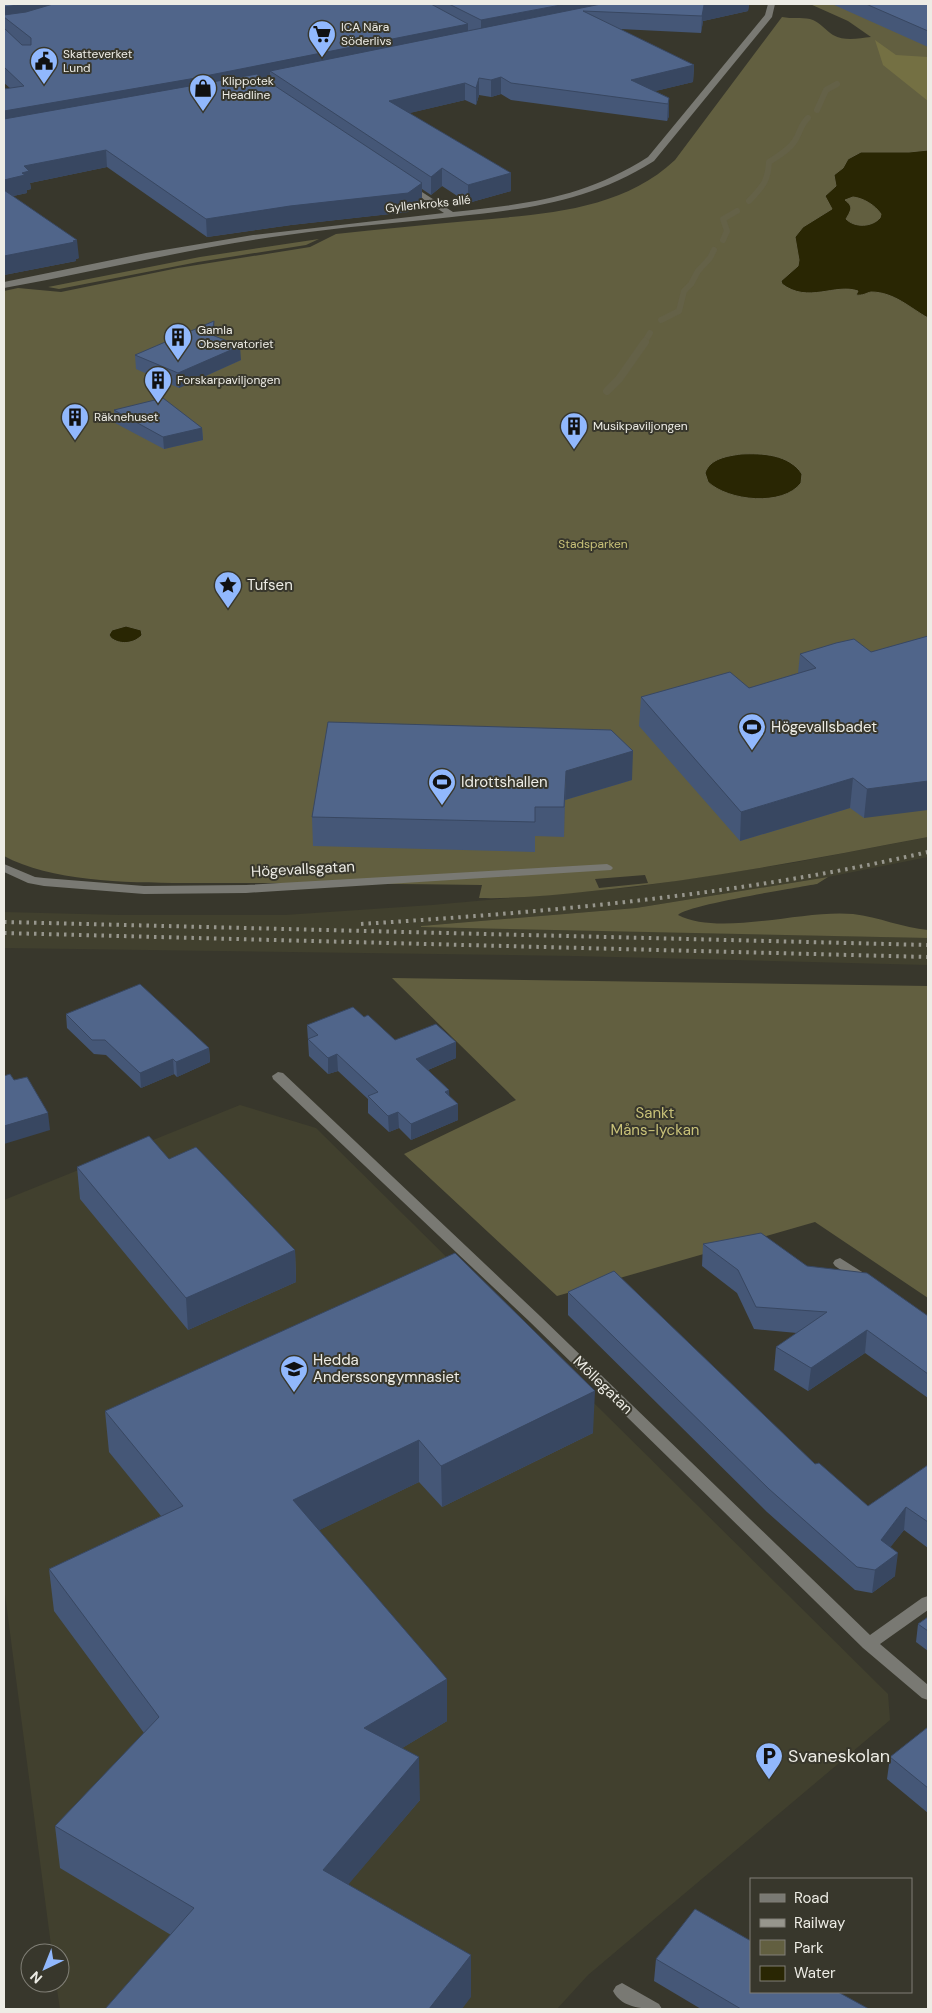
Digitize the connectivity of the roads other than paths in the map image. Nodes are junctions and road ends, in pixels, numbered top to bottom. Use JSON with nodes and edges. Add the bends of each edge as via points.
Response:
{"nodes":[{"id":1,"x":771,"y":4,"type":"edge"},
{"id":2,"x":401,"y":181,"type":"edge"},
{"id":3,"x":451,"y":214,"type":"junction"},
{"id":4,"x":4,"y":285,"type":"edge"},
{"id":5,"x":4,"y":868,"type":"edge"},
{"id":6,"x":607,"y":868,"type":"dead end"},
{"id":7,"x":278,"y":1076,"type":"dead end"},
{"id":8,"x":840,"y":1263,"type":"dead end"},
{"id":9,"x":880,"y":1291,"type":"edge"},
{"id":10,"x":928,"y":1602,"type":"edge"},
{"id":11,"x":869,"y":1644,"type":"junction"},
{"id":12,"x":928,"y":1694,"type":"edge"},
{"id":13,"x":622,"y":1991,"type":"dead end"},
{"id":14,"x":653,"y":2009,"type":"edge"}],
"edges":[{"from":1,"to":3,"type":"street","name":"Gyllenkroks allé","via":[[769,15],[661,148],[640,167],[604,187],[560,200]]},
{"from":2,"to":3,"type":"street"},
{"from":3,"to":4,"type":"street","name":"Gyllenkroks allé","via":[[250,238]]},
{"from":5,"to":6,"type":"street","name":"Högevallsgatan","via":[[44,882],[144,890],[246,889]]},
{"from":7,"to":11,"type":"street","name":"Möllegatan","via":[[535,1319]]},
{"from":8,"to":9,"type":"street"},
{"from":10,"to":11,"type":"street"},
{"from":11,"to":12,"type":"street","name":"Möllegatan"},
{"from":13,"to":14,"type":"street"}]}
